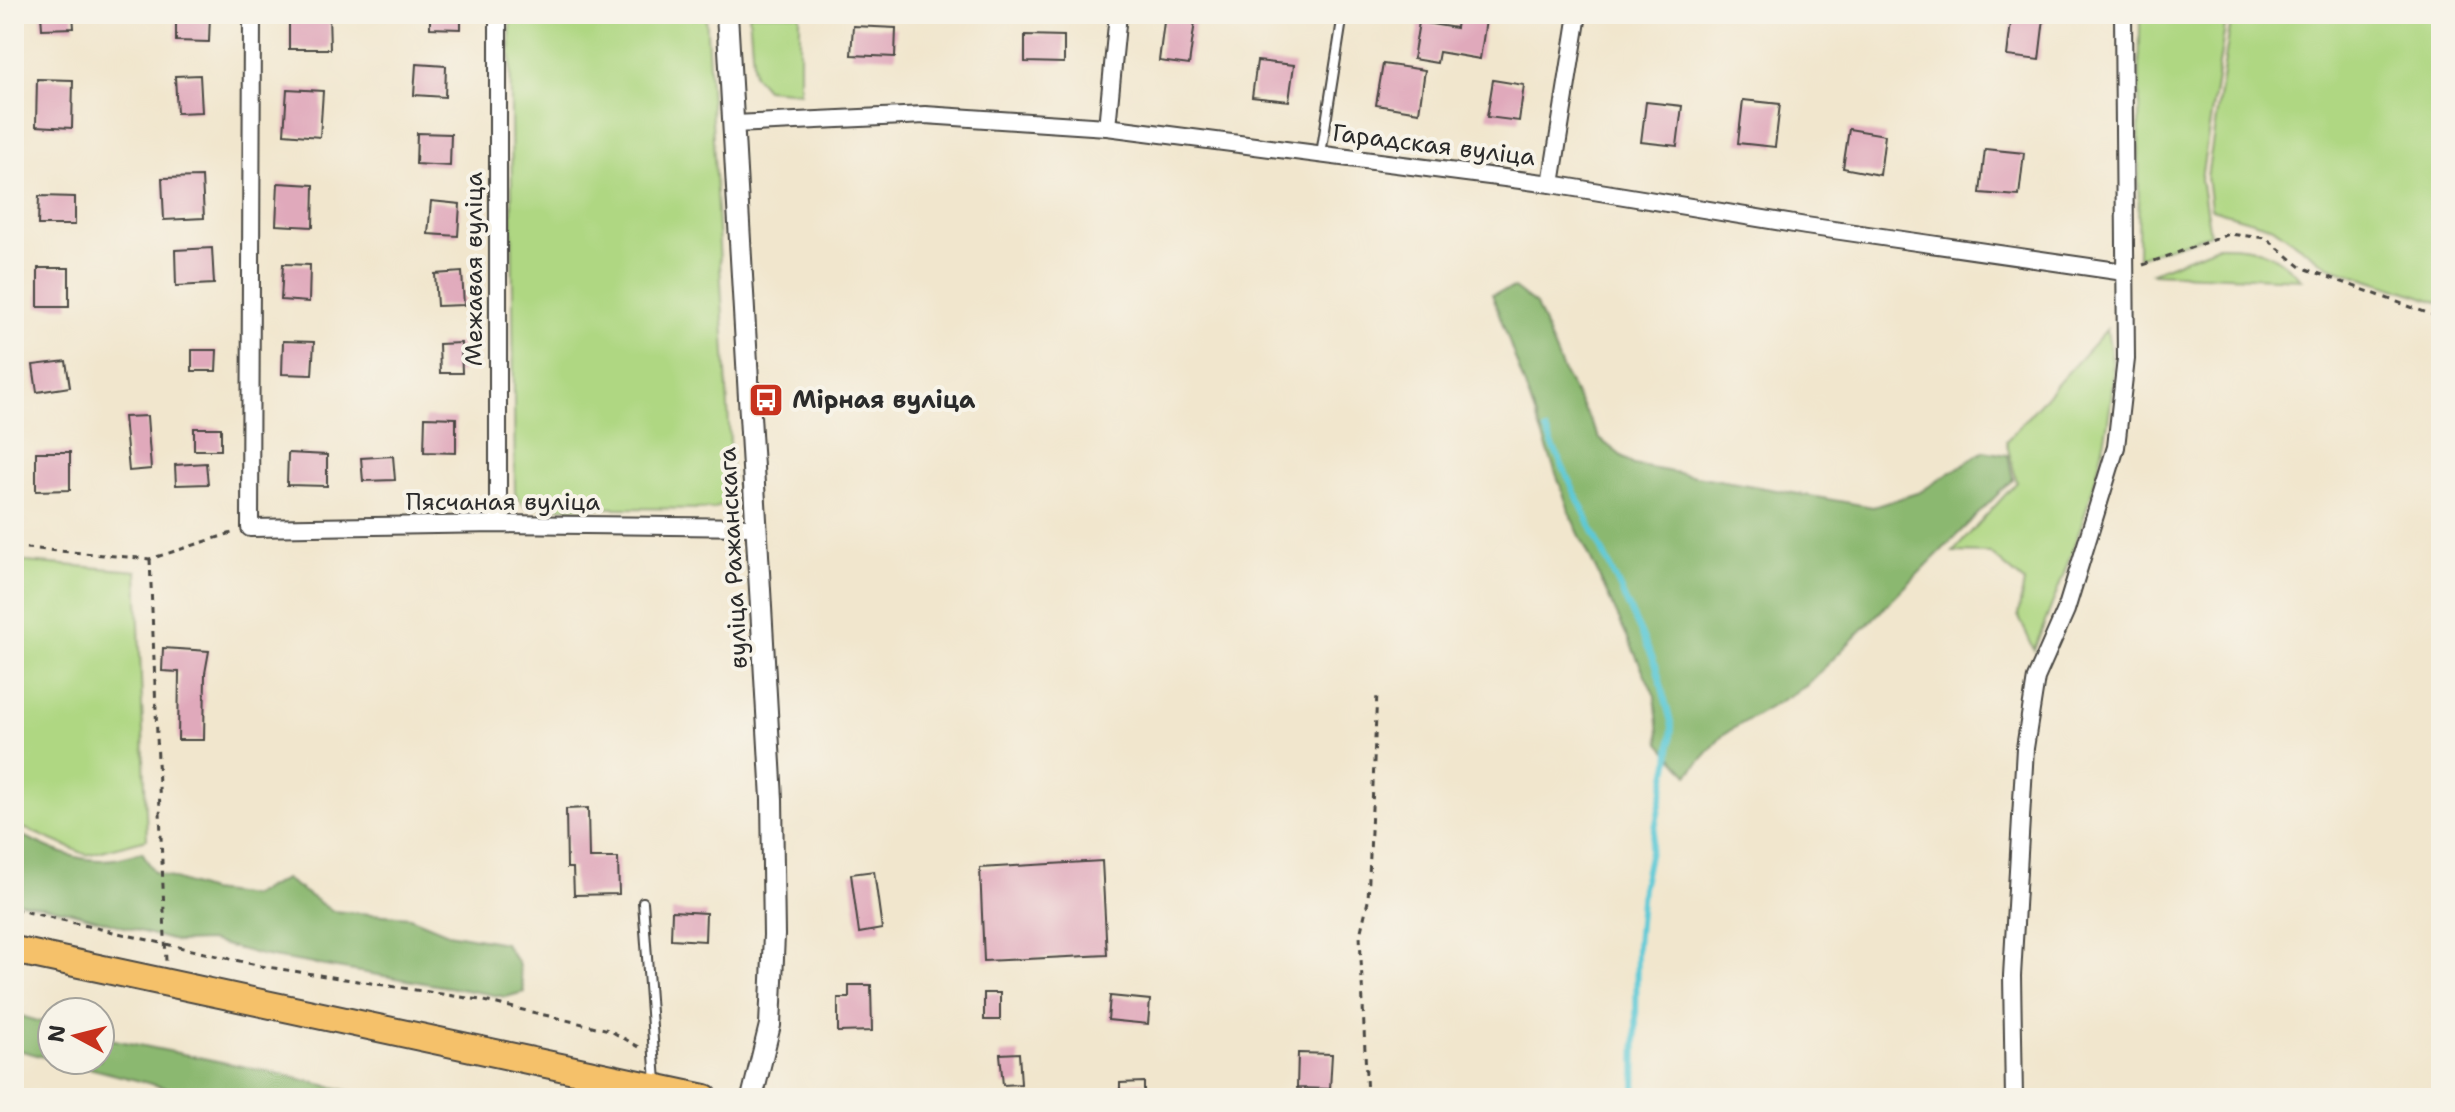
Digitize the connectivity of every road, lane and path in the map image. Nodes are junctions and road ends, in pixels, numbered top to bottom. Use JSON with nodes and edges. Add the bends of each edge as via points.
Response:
{"nodes":[{"id":1,"x":252,"y":14,"type":"edge"},
{"id":2,"x":498,"y":14,"type":"edge"},
{"id":3,"x":727,"y":14,"type":"edge"},
{"id":4,"x":1118,"y":14,"type":"edge"},
{"id":5,"x":1343,"y":14,"type":"edge"},
{"id":6,"x":1578,"y":14,"type":"edge"},
{"id":7,"x":2121,"y":16,"type":"edge"},
{"id":8,"x":734,"y":124,"type":"junction"},
{"id":9,"x":1107,"y":127,"type":"junction"},
{"id":10,"x":1321,"y":154,"type":"junction"},
{"id":11,"x":1551,"y":184,"type":"junction"},
{"id":12,"x":2124,"y":272,"type":"junction"},
{"id":13,"x":2441,"y":318,"type":"edge"},
{"id":14,"x":498,"y":524,"type":"junction"},
{"id":15,"x":757,"y":527,"type":"junction"},
{"id":16,"x":250,"y":528,"type":"junction"},
{"id":17,"x":14,"y":547,"type":"edge"},
{"id":18,"x":150,"y":559,"type":"junction"},
{"id":19,"x":1377,"y":692,"type":"dead end"},
{"id":20,"x":643,"y":902,"type":"dead end"},
{"id":21,"x":14,"y":909,"type":"edge"},
{"id":22,"x":165,"y":944,"type":"junction"},
{"id":23,"x":14,"y":950,"type":"edge"},
{"id":24,"x":167,"y":982,"type":"junction"},
{"id":25,"x":655,"y":1056,"type":"junction"},
{"id":26,"x":657,"y":1087,"type":"junction"},
{"id":27,"x":705,"y":1098,"type":"edge"},
{"id":28,"x":752,"y":1098,"type":"edge"},
{"id":29,"x":1367,"y":1098,"type":"edge"},
{"id":30,"x":2014,"y":1098,"type":"edge"}],
"edges":[{"from":1,"to":16,"type":"street"},
{"from":2,"to":14,"type":"street","name":"Межавая вуліца"},
{"from":3,"to":8,"type":"street","name":"вуліца Ражанскага"},
{"from":4,"to":9,"type":"street"},
{"from":5,"to":10,"type":"lane"},
{"from":6,"to":11,"type":"street"},
{"from":7,"to":12,"type":"street"},
{"from":8,"to":9,"type":"street","name":"Гарадская вуліца","via":[[925,115]]},
{"from":8,"to":15,"type":"street","name":"вуліца Ражанскага"},
{"from":9,"to":10,"type":"street","name":"Гарадская вуліца"},
{"from":10,"to":11,"type":"street","name":"Гарадская вуліца"},
{"from":11,"to":12,"type":"street","name":"Гарадская вуліца"},
{"from":12,"to":13,"type":"path","via":[[2229,234],[2266,238],[2301,267]]},
{"from":12,"to":30,"type":"street","via":[[2126,359],[2116,447],[2066,610],[2036,678],[2025,748],[2012,976]]},
{"from":14,"to":15,"type":"street","name":"Пясчаная вуліца"},
{"from":14,"to":16,"type":"street","name":"Пясчаная вуліца"},
{"from":15,"to":28,"type":"street","name":"вуліца Ражанскага","via":[[774,935],[770,1025]]},
{"from":16,"to":18,"type":"path"},
{"from":17,"to":18,"type":"path"},
{"from":18,"to":22,"type":"path"},
{"from":19,"to":29,"type":"path","via":[[1368,901],[1360,935]]},
{"from":20,"to":25,"type":"lane"},
{"from":21,"to":22,"type":"path"},
{"from":22,"to":24,"type":"path"},
{"from":22,"to":25,"type":"path","via":[[261,966],[480,1000],[609,1030]]},
{"from":23,"to":24,"type":"main road"},
{"from":24,"to":26,"type":"main road"},
{"from":25,"to":26,"type":"lane"},
{"from":26,"to":27,"type":"main road"}]}
